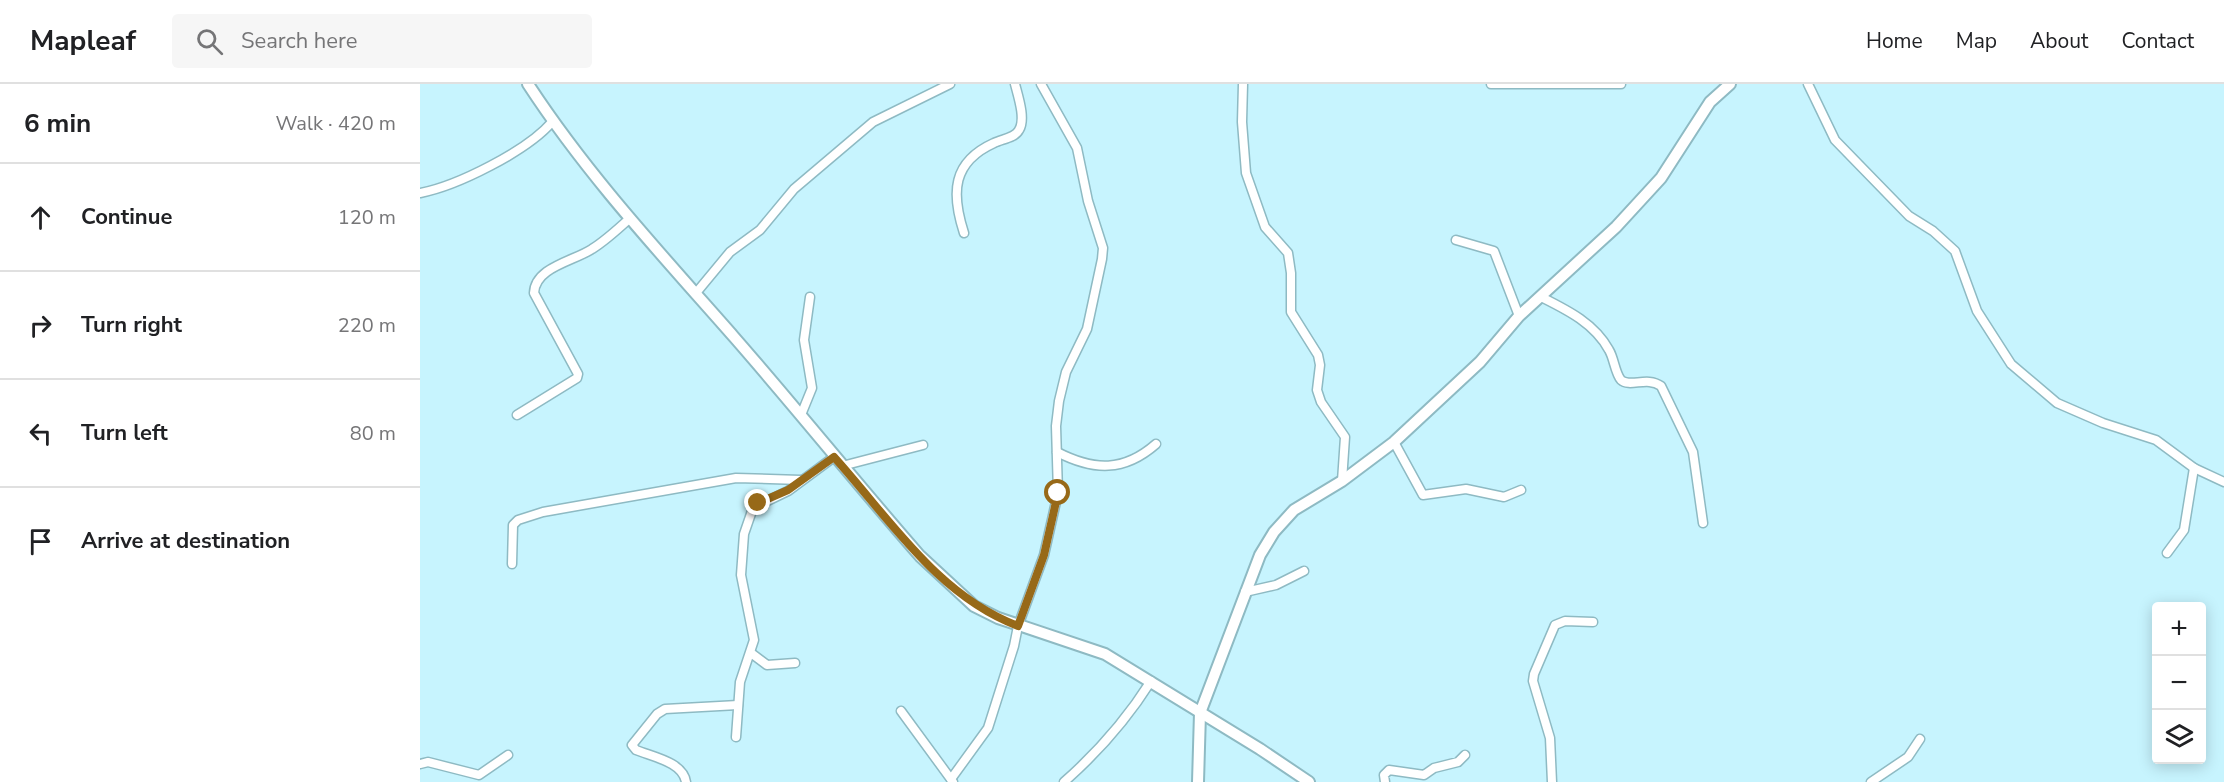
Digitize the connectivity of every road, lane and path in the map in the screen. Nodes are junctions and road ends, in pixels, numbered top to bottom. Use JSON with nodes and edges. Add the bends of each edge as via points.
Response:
{"nodes":[{"id":1,"x":528,"y":84,"type":"edge"},
{"id":2,"x":950,"y":84,"type":"edge"},
{"id":3,"x":1015,"y":84,"type":"edge"},
{"id":4,"x":1041,"y":84,"type":"edge"},
{"id":5,"x":1243,"y":84,"type":"edge"},
{"id":6,"x":1491,"y":84,"type":"edge"},
{"id":7,"x":1621,"y":84,"type":"edge"},
{"id":8,"x":1730,"y":84,"type":"edge"},
{"id":9,"x":1808,"y":84,"type":"edge"},
{"id":10,"x":1594,"y":85,"type":"edge"},
{"id":11,"x":552,"y":122,"type":"junction"},
{"id":12,"x":420,"y":193,"type":"edge"},
{"id":13,"x":629,"y":219,"type":"junction"},
{"id":14,"x":964,"y":233,"type":"dead end"},
{"id":15,"x":1456,"y":240,"type":"dead end"},
{"id":16,"x":696,"y":293,"type":"junction"},
{"id":17,"x":810,"y":297,"type":"dead end"},
{"id":18,"x":1540,"y":297,"type":"junction"},
{"id":19,"x":1519,"y":316,"type":"junction"},
{"id":20,"x":517,"y":415,"type":"dead end"},
{"id":21,"x":801,"y":415,"type":"junction"},
{"id":22,"x":1394,"y":442,"type":"junction"},
{"id":23,"x":1156,"y":444,"type":"dead end"},
{"id":24,"x":923,"y":445,"type":"dead end"},
{"id":25,"x":1057,"y":452,"type":"junction"},
{"id":26,"x":834,"y":457,"type":"junction"},
{"id":27,"x":842,"y":466,"type":"junction"},
{"id":28,"x":2194,"y":468,"type":"junction"},
{"id":29,"x":801,"y":480,"type":"junction"},
{"id":30,"x":1342,"y":481,"type":"junction"},
{"id":31,"x":2224,"y":482,"type":"edge"},
{"id":32,"x":1521,"y":490,"type":"dead end"},
{"id":33,"x":1703,"y":523,"type":"dead end"},
{"id":34,"x":2167,"y":553,"type":"dead end"},
{"id":35,"x":512,"y":564,"type":"dead end"},
{"id":36,"x":1304,"y":571,"type":"dead end"},
{"id":37,"x":1245,"y":592,"type":"junction"},
{"id":38,"x":1593,"y":622,"type":"dead end"},
{"id":39,"x":1018,"y":626,"type":"junction"},
{"id":40,"x":751,"y":652,"type":"junction"},
{"id":41,"x":795,"y":663,"type":"dead end"},
{"id":42,"x":1151,"y":681,"type":"junction"},
{"id":43,"x":738,"y":705,"type":"junction"},
{"id":44,"x":902,"y":711,"type":"dead end"},
{"id":45,"x":1200,"y":713,"type":"junction"},
{"id":46,"x":736,"y":737,"type":"dead end"},
{"id":47,"x":1920,"y":739,"type":"dead end"},
{"id":48,"x":508,"y":755,"type":"dead end"},
{"id":49,"x":1465,"y":755,"type":"dead end"},
{"id":50,"x":420,"y":764,"type":"edge"},
{"id":51,"x":952,"y":781,"type":"edge"},
{"id":52,"x":686,"y":782,"type":"edge"},
{"id":53,"x":1064,"y":782,"type":"edge"},
{"id":54,"x":1198,"y":782,"type":"edge"},
{"id":55,"x":1309,"y":782,"type":"edge"},
{"id":56,"x":1385,"y":782,"type":"edge"},
{"id":57,"x":1552,"y":782,"type":"edge"},
{"id":58,"x":1871,"y":782,"type":"edge"}],
"edges":[{"from":1,"to":11,"type":"street"},
{"from":2,"to":16,"type":"street","via":[[873,122],[794,189],[760,230],[725,258]]},
{"from":3,"to":14,"type":"street","via":[[1022,122],[1019,130],[1014,136],[981,149],[960,174],[956,201]]},
{"from":4,"to":25,"type":"street","via":[[1077,148],[1103,248],[1087,329],[1066,372],[1061,393]]},
{"from":5,"to":30,"type":"street","via":[[1246,173],[1265,227],[1287,254],[1292,273],[1291,312],[1318,355],[1317,390],[1321,402],[1345,437]]},
{"from":6,"to":10,"type":"street"},
{"from":7,"to":10,"type":"street"},
{"from":8,"to":18,"type":"street","via":[[1699,116],[1661,178],[1616,227]]},
{"from":9,"to":28,"type":"street","via":[[1835,140],[1909,216],[1954,251],[1977,311],[2011,364],[2057,403],[2156,440]]},
{"from":11,"to":12,"type":"street","via":[[527,145],[448,187]]},
{"from":11,"to":13,"type":"street"},
{"from":13,"to":16,"type":"street"},
{"from":13,"to":20,"type":"street","via":[[591,250],[550,269],[534,287],[578,374]]},
{"from":15,"to":19,"type":"street","via":[[1494,252]]},
{"from":16,"to":21,"type":"street"},
{"from":17,"to":21,"type":"street","via":[[804,340],[812,388]]},
{"from":18,"to":19,"type":"street"},
{"from":18,"to":33,"type":"street","via":[[1575,314],[1598,334],[1609,349],[1621,380],[1653,381],[1661,386],[1693,452]]},
{"from":19,"to":22,"type":"street","via":[[1480,362]]},
{"from":21,"to":26,"type":"street"},
{"from":22,"to":30,"type":"street"},
{"from":22,"to":32,"type":"street","via":[[1423,495],[1466,489],[1504,497]]},
{"from":23,"to":25,"type":"street","via":[[1135,459],[1103,466],[1076,462]]},
{"from":24,"to":27,"type":"street"},
{"from":25,"to":39,"type":"street","via":[[1058,493],[1044,555]]},
{"from":26,"to":27,"type":"street"},
{"from":26,"to":29,"type":"street"},
{"from":27,"to":39,"type":"street","via":[[950,586],[974,606]]},
{"from":28,"to":31,"type":"street"},
{"from":28,"to":34,"type":"street","via":[[2184,530]]},
{"from":29,"to":35,"type":"street","via":[[736,478],[535,514],[513,525]]},
{"from":29,"to":40,"type":"street","via":[[753,508],[744,534],[741,575],[754,629]]},
{"from":30,"to":37,"type":"street","via":[[1294,510],[1274,532]]},
{"from":36,"to":37,"type":"street","via":[[1276,585]]},
{"from":37,"to":45,"type":"street"},
{"from":38,"to":57,"type":"street","via":[[1565,621],[1555,626],[1534,674],[1550,738]]},
{"from":39,"to":42,"type":"street","via":[[1105,654]]},
{"from":39,"to":51,"type":"street","via":[[988,728]]},
{"from":40,"to":41,"type":"street","via":[[766,665]]},
{"from":40,"to":43,"type":"street","via":[[744,667]]},
{"from":42,"to":45,"type":"street"},
{"from":42,"to":53,"type":"street","via":[[1119,725]]},
{"from":43,"to":46,"type":"street"},
{"from":43,"to":52,"type":"street","via":[[665,709],[632,745],[676,766]]},
{"from":44,"to":51,"type":"street"},
{"from":45,"to":54,"type":"street"},
{"from":45,"to":55,"type":"street"},
{"from":47,"to":58,"type":"street","via":[[1908,757]]},
{"from":48,"to":50,"type":"street","via":[[479,775],[428,762]]},
{"from":49,"to":56,"type":"street","via":[[1458,762],[1434,768],[1424,776],[1389,770],[1384,775]]}]}
